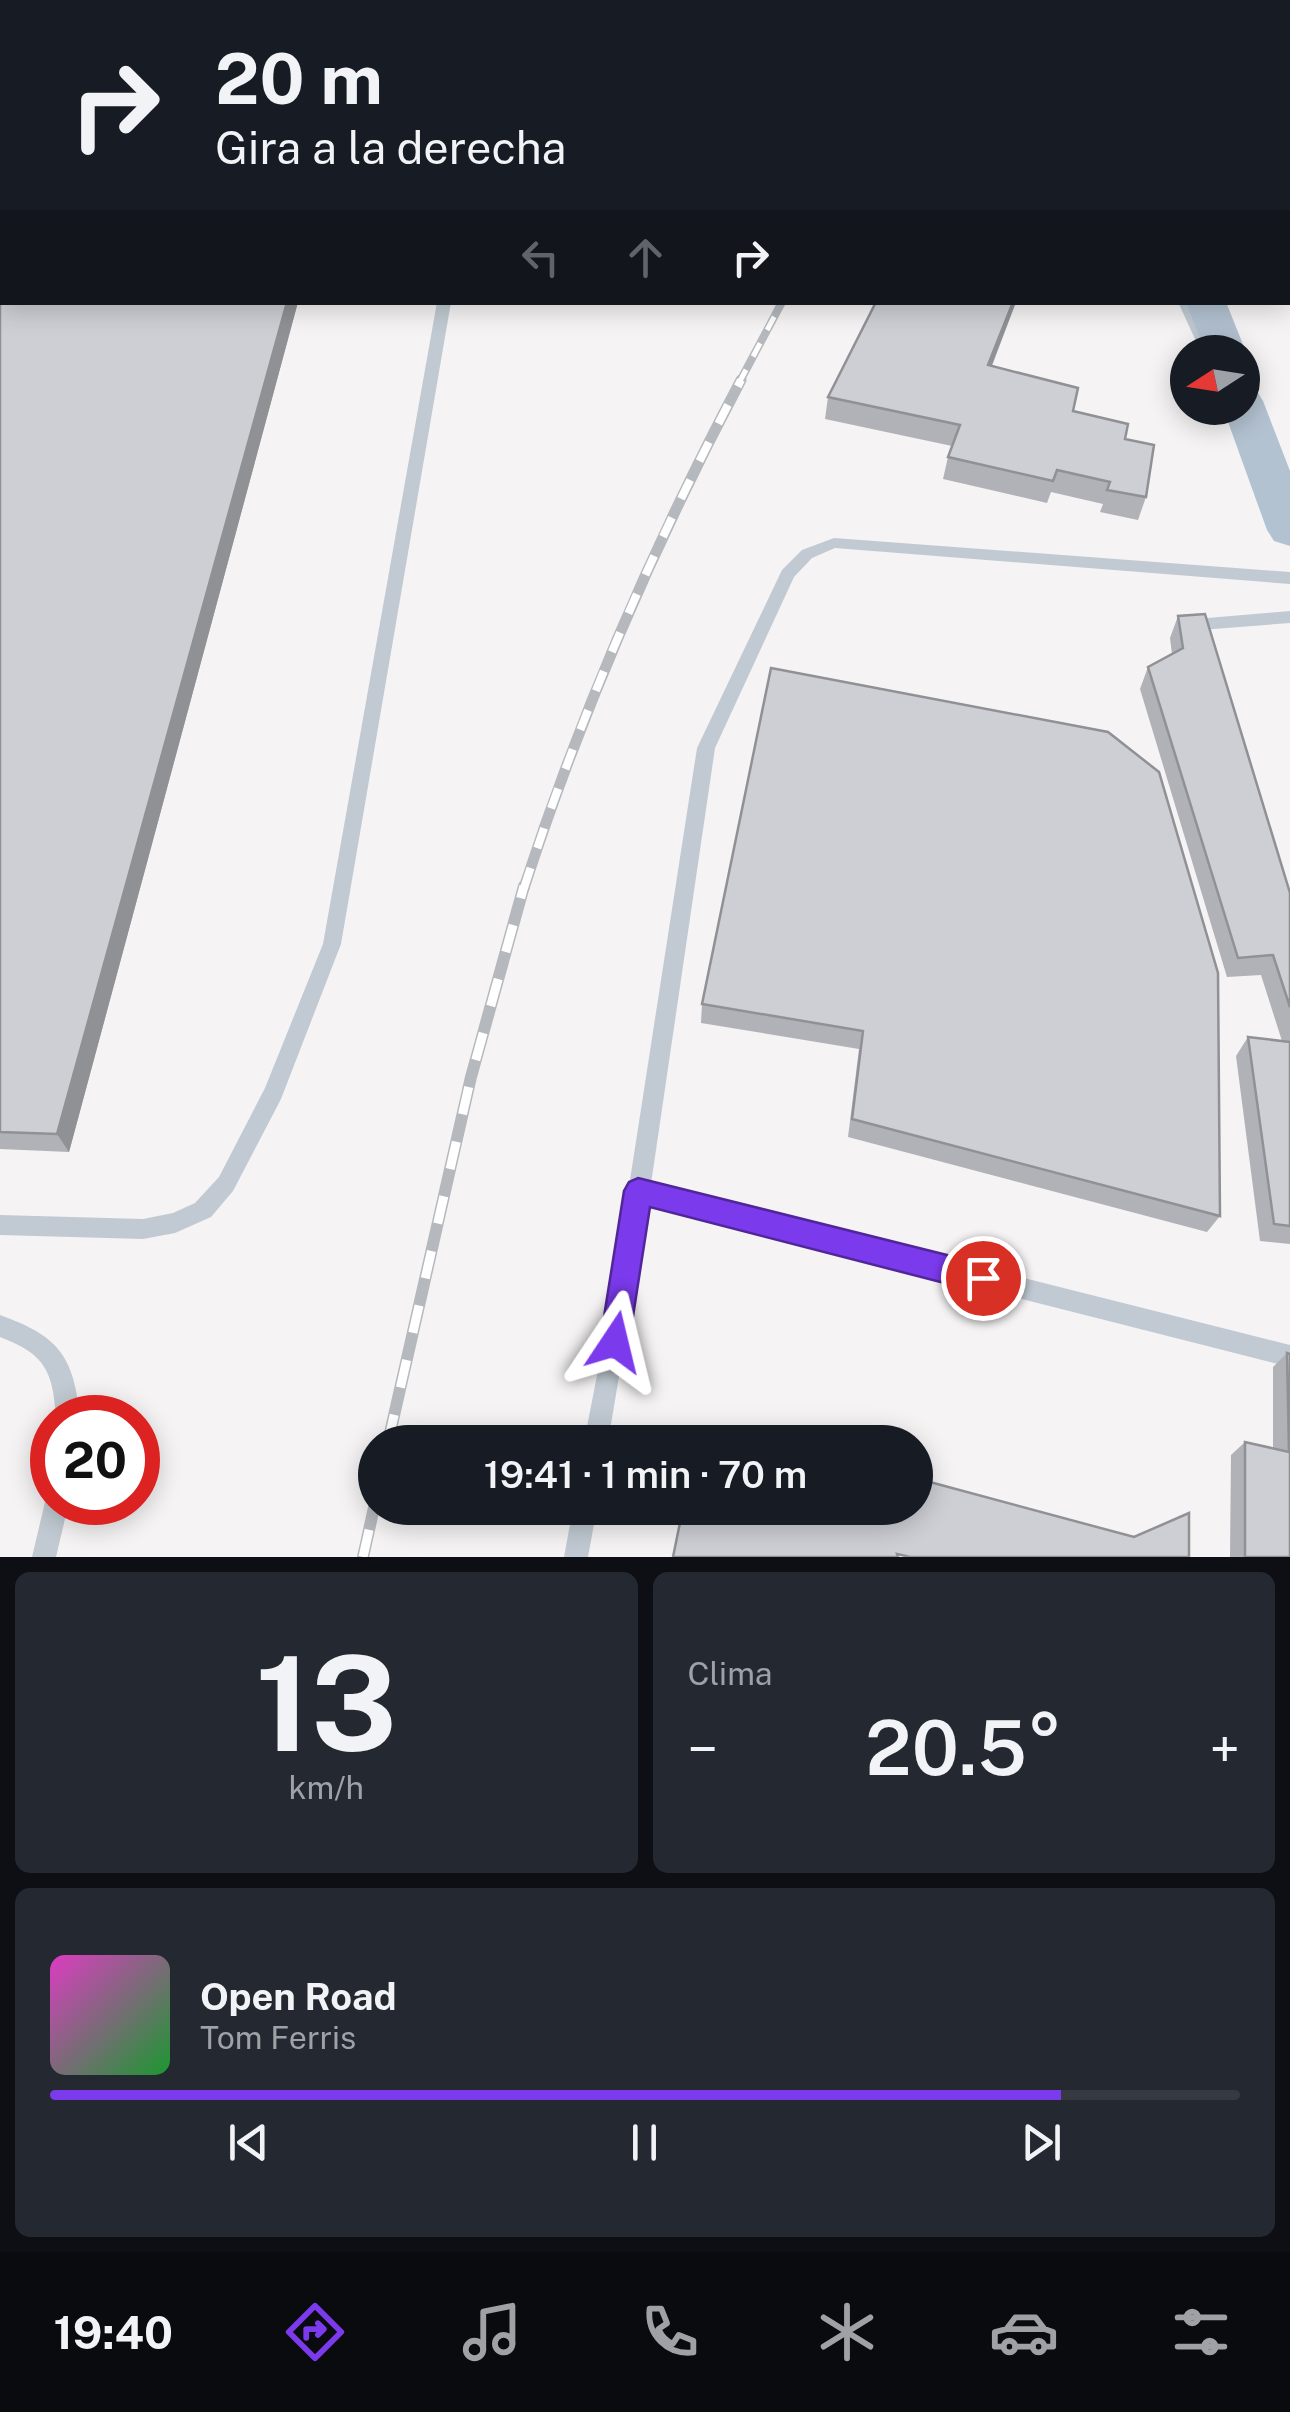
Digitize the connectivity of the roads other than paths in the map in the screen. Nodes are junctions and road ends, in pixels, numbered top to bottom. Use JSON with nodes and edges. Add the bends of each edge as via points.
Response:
{"nodes":[{"id":1,"x":443,"y":305,"type":"edge"},
{"id":2,"x":1185,"y":305,"type":"edge"},
{"id":3,"x":1207,"y":305,"type":"edge"},
{"id":4,"x":1200,"y":335,"type":"edge"},
{"id":5,"x":1218,"y":335,"type":"edge"},
{"id":6,"x":1246,"y":425,"type":"edge"},
{"id":7,"x":1251,"y":425,"type":"edge"},
{"id":8,"x":1261,"y":451,"type":"junction"},
{"id":9,"x":1290,"y":530,"type":"edge"},
{"id":10,"x":1290,"y":578,"type":"edge"},
{"id":11,"x":1290,"y":617,"type":"edge"},
{"id":12,"x":1183,"y":651,"type":"edge"},
{"id":13,"x":638,"y":1191,"type":"junction"},
{"id":14,"x":0,"y":1225,"type":"edge"},
{"id":15,"x":0,"y":1326,"type":"edge"},
{"id":16,"x":1290,"y":1356,"type":"edge"},
{"id":17,"x":65,"y":1395,"type":"edge"},
{"id":18,"x":599,"y":1425,"type":"edge"},
{"id":19,"x":52,"y":1525,"type":"edge"},
{"id":20,"x":582,"y":1525,"type":"edge"},
{"id":21,"x":44,"y":1557,"type":"edge"},
{"id":22,"x":576,"y":1557,"type":"edge"}],
"edges":[{"from":1,"to":14,"type":"lane","via":[[332,944],[265,1110],[226,1184],[203,1210],[175,1223],[143,1229]]},
{"from":2,"to":4,"type":"lane"},
{"from":3,"to":5,"type":"main road"},
{"from":6,"to":8,"type":"lane"},
{"from":7,"to":8,"type":"main road"},
{"from":8,"to":9,"type":"main road"},
{"from":10,"to":13,"type":"lane","via":[[834,543],[807,554],[788,574],[706,748]]},
{"from":11,"to":12,"type":"lane","via":[[1196,625]]},
{"from":13,"to":16,"type":"lane"},
{"from":13,"to":18,"type":"lane"},
{"from":15,"to":17,"type":"lane","via":[[34,1338],[62,1365]]},
{"from":19,"to":21,"type":"lane"},
{"from":20,"to":22,"type":"lane"}]}
